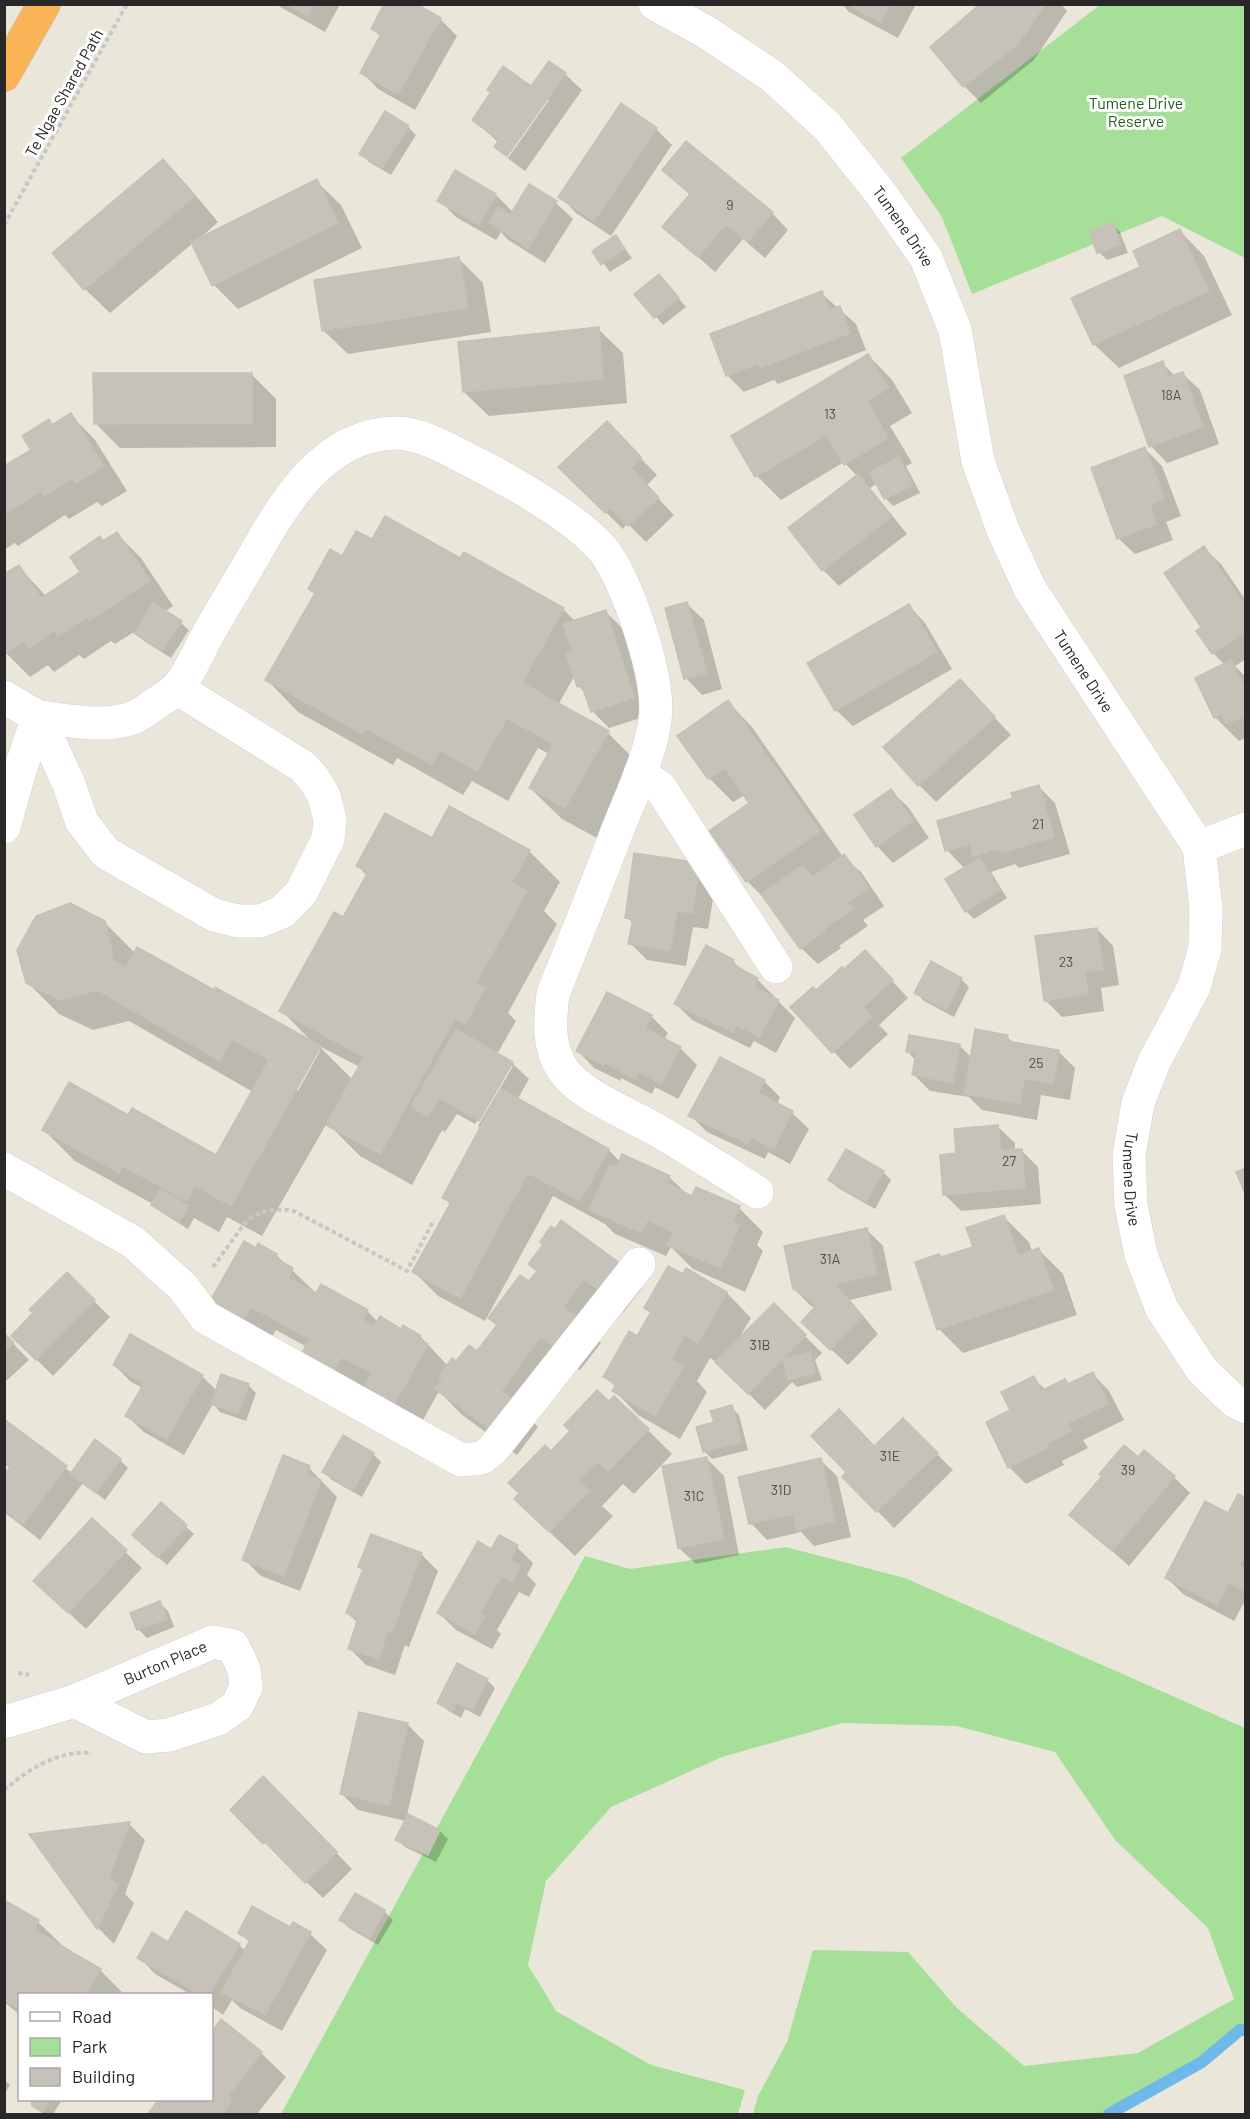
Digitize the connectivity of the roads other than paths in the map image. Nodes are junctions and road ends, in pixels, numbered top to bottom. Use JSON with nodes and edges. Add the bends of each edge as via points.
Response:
{"nodes":[{"id":1,"x":44,"y":4,"type":"edge"},
{"id":2,"x":655,"y":4,"type":"edge"},
{"id":3,"x":4,"y":75,"type":"edge"},
{"id":4,"x":178,"y":689,"type":"junction"},
{"id":5,"x":4,"y":697,"type":"edge"},
{"id":6,"x":38,"y":717,"type":"junction"},
{"id":7,"x":640,"y":774,"type":"junction"},
{"id":8,"x":4,"y":827,"type":"edge"},
{"id":9,"x":1245,"y":829,"type":"edge"},
{"id":10,"x":1199,"y":847,"type":"junction"},
{"id":11,"x":776,"y":967,"type":"dead end"},
{"id":12,"x":4,"y":1169,"type":"edge"},
{"id":13,"x":758,"y":1192,"type":"dead end"},
{"id":14,"x":639,"y":1264,"type":"dead end"},
{"id":15,"x":1245,"y":1407,"type":"edge"},
{"id":16,"x":75,"y":1701,"type":"dead end"},
{"id":17,"x":6,"y":1720,"type":"edge"}],
"edges":[{"from":1,"to":3,"type":"highway"},
{"from":2,"to":10,"type":"street","name":"Tumene Drive","via":[[772,76],[827,126],[926,258],[955,330],[978,461],[1030,589]]},
{"from":4,"to":6,"type":"street","via":[[137,716],[118,721]]},
{"from":4,"to":6,"type":"street","via":[[302,766],[324,796],[330,820],[328,839],[301,893],[282,912],[260,921],[214,915],[106,852],[82,822]]},
{"from":4,"to":7,"type":"street","via":[[263,538],[297,487],[327,458],[354,442],[399,433],[433,442],[510,482],[560,514],[607,554],[638,627],[656,700],[650,746]]},
{"from":5,"to":6,"type":"street"},
{"from":6,"to":8,"type":"street"},
{"from":7,"to":11,"type":"street","via":[[660,787]]},
{"from":7,"to":13,"type":"street","via":[[553,994],[552,1047],[562,1069],[576,1085]]},
{"from":9,"to":10,"type":"street"},
{"from":10,"to":15,"type":"street","name":"Tumene Drive","via":[[1206,909],[1205,948],[1194,987],[1154,1062],[1138,1103],[1129,1155],[1131,1205],[1141,1255],[1162,1309],[1202,1370]]},
{"from":12,"to":14,"type":"street","via":[[133,1242],[183,1287],[204,1317],[461,1460],[482,1458],[500,1441]]},
{"from":16,"to":17,"type":"street"}]}
